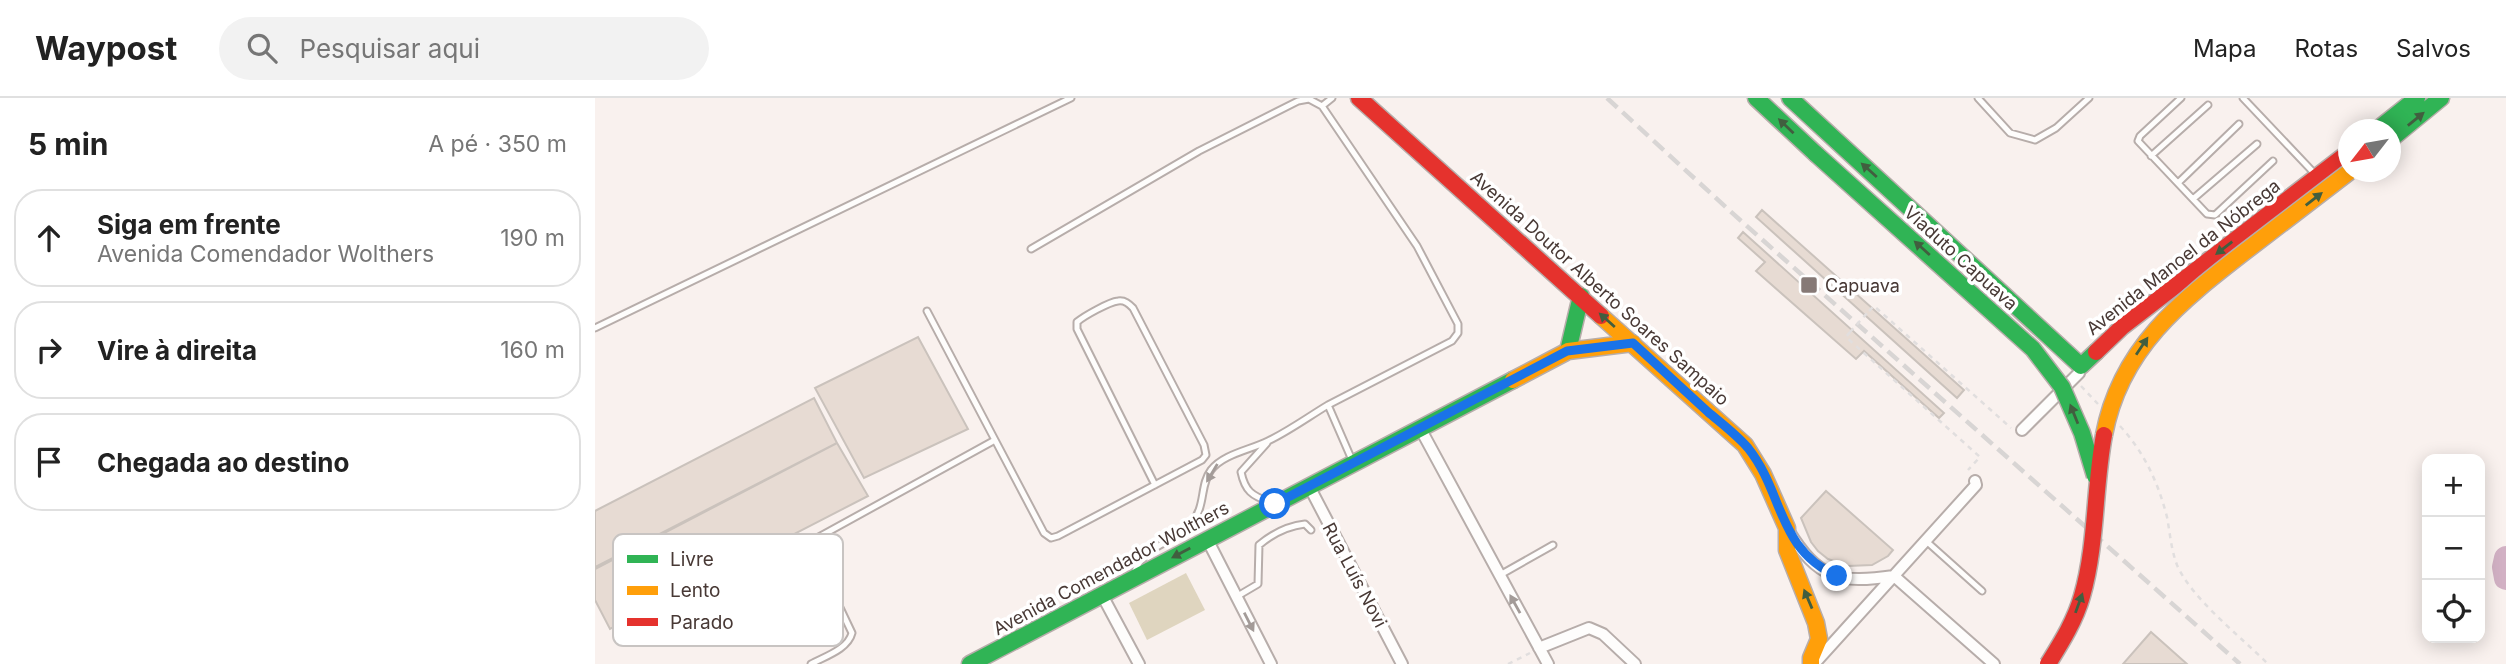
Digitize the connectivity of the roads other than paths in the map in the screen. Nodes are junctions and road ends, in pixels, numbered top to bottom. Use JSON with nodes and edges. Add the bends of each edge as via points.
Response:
{"nodes":[{"id":1,"x":1071,"y":98,"type":"edge"},
{"id":2,"x":1332,"y":98,"type":"edge"},
{"id":3,"x":1359,"y":98,"type":"edge"},
{"id":4,"x":1756,"y":98,"type":"edge"},
{"id":5,"x":1790,"y":98,"type":"edge"},
{"id":6,"x":1978,"y":98,"type":"edge"},
{"id":7,"x":2089,"y":98,"type":"edge"},
{"id":8,"x":2181,"y":98,"type":"edge"},
{"id":9,"x":2243,"y":98,"type":"edge"},
{"id":10,"x":2417,"y":98,"type":"edge"},
{"id":11,"x":2441,"y":98,"type":"edge"},
{"id":12,"x":2208,"y":105,"type":"dead end"},
{"id":13,"x":1322,"y":106,"type":"junction"},
{"id":14,"x":2391,"y":119,"type":"edge"},
{"id":15,"x":2239,"y":124,"type":"dead end"},
{"id":16,"x":2401,"y":131,"type":"edge"},
{"id":17,"x":2257,"y":144,"type":"dead end"},
{"id":18,"x":2151,"y":156,"type":"junction"},
{"id":19,"x":2273,"y":161,"type":"dead end"},
{"id":20,"x":2338,"y":161,"type":"edge"},
{"id":21,"x":2317,"y":177,"type":"junction"},
{"id":22,"x":2338,"y":180,"type":"edge"},
{"id":23,"x":2178,"y":183,"type":"junction"},
{"id":24,"x":2193,"y":199,"type":"junction"},
{"id":25,"x":1031,"y":249,"type":"dead end"},
{"id":26,"x":1581,"y":296,"type":"junction"},
{"id":27,"x":927,"y":311,"type":"dead end"},
{"id":28,"x":595,"y":328,"type":"edge"},
{"id":29,"x":1633,"y":343,"type":"junction"},
{"id":30,"x":1567,"y":351,"type":"junction"},
{"id":31,"x":2077,"y":372,"type":"junction"},
{"id":32,"x":1328,"y":405,"type":"junction"},
{"id":33,"x":1420,"y":428,"type":"junction"},
{"id":34,"x":2016,"y":429,"type":"road end"},
{"id":35,"x":995,"y":439,"type":"junction"},
{"id":36,"x":1269,"y":441,"type":"junction"},
{"id":37,"x":1353,"y":463,"type":"junction"},
{"id":38,"x":1966,"y":472,"type":"road end"},
{"id":39,"x":2096,"y":478,"type":"junction"},
{"id":40,"x":1975,"y":481,"type":"joint"},
{"id":41,"x":1155,"y":485,"type":"junction"},
{"id":42,"x":1309,"y":486,"type":"junction"},
{"id":43,"x":1275,"y":504,"type":"junction"},
{"id":44,"x":1787,"y":528,"type":"junction"},
{"id":45,"x":1311,"y":530,"type":"dead end"},
{"id":46,"x":824,"y":534,"type":"edge"},
{"id":47,"x":1207,"y":540,"type":"junction"},
{"id":48,"x":1925,"y":540,"type":"junction"},
{"id":49,"x":1553,"y":544,"type":"dead end"},
{"id":50,"x":1500,"y":575,"type":"junction"},
{"id":51,"x":1894,"y":576,"type":"junction"},
{"id":52,"x":1132,"y":579,"type":"junction"},
{"id":53,"x":1982,"y":592,"type":"dead end"},
{"id":54,"x":1102,"y":595,"type":"junction"},
{"id":55,"x":1236,"y":597,"type":"junction"},
{"id":56,"x":843,"y":613,"type":"edge"},
{"id":57,"x":1539,"y":648,"type":"junction"},
{"id":58,"x":972,"y":663,"type":"edge"},
{"id":59,"x":811,"y":664,"type":"edge"},
{"id":60,"x":1139,"y":664,"type":"edge"},
{"id":61,"x":1271,"y":664,"type":"edge"},
{"id":62,"x":1402,"y":664,"type":"edge"},
{"id":63,"x":1548,"y":664,"type":"edge"},
{"id":64,"x":1635,"y":664,"type":"edge"},
{"id":65,"x":1813,"y":664,"type":"edge"},
{"id":66,"x":1994,"y":664,"type":"edge"},
{"id":67,"x":2048,"y":664,"type":"edge"}],
"edges":[{"from":1,"to":28,"type":"lane"},
{"from":2,"to":13,"type":"lane"},
{"from":3,"to":26,"type":"main road","name":"Avenida Doutor Alberto Soares Sampaio"},
{"from":39,"to":4,"type":"main road","name":"Viaduto Capuava","one_way":true,"bridge":true,"via":[[2066,394],[2033,349]]},
{"from":31,"to":5,"type":"main road","one_way":true},
{"from":6,"to":7,"type":"lane","via":[[2010,132],[2035,140]]},
{"from":8,"to":18,"type":"lane","via":[[2140,136],[2140,145]]},
{"from":9,"to":21,"type":"lane"},
{"from":10,"to":14,"type":"main road"},
{"from":16,"to":11,"type":"main road","one_way":true},
{"from":12,"to":18,"type":"lane"},
{"from":13,"to":25,"type":"lane","via":[[1310,99],[1298,101],[1199,151]]},
{"from":13,"to":32,"type":"lane","via":[[1417,246],[1458,324],[1452,341]]},
{"from":15,"to":23,"type":"lane"},
{"from":17,"to":24,"type":"lane"},
{"from":18,"to":23,"type":"lane"},
{"from":19,"to":24,"type":"lane","via":[[2215,215],[2207,214]]},
{"from":20,"to":21,"type":"main road","name":"Avenida Manoel da Nóbrega"},
{"from":21,"to":31,"type":"main road","name":"Avenida Manoel da Nóbrega","one_way":true,"via":[[2123,327]]},
{"from":39,"to":22,"type":"main road","name":"Viaduto Capuava","one_way":true,"bridge":true,"via":[[2115,394],[2144,341],[2178,303]]},
{"from":23,"to":24,"type":"lane"},
{"from":29,"to":26,"type":"main road","name":"Avenida Doutor Alberto Soares Sampaio","one_way":true},
{"from":26,"to":30,"type":"main road"},
{"from":27,"to":35,"type":"lane"},
{"from":29,"to":30,"type":"main road","name":"Avenida Comendador Wolthers"},
{"from":29,"to":44,"type":"main road","name":"Avenida Doutor Alberto Soares Sampaio","via":[[1745,445]]},
{"from":30,"to":33,"type":"main road","name":"Avenida Comendador Wolthers"},
{"from":31,"to":34,"type":"street","name":"Avenida Manoel da Nóbrega"},
{"from":32,"to":36,"type":"lane"},
{"from":32,"to":37,"type":"lane"},
{"from":33,"to":37,"type":"main road","name":"Avenida Comendador Wolthers"},
{"from":33,"to":50,"type":"street"},
{"from":35,"to":41,"type":"lane","via":[[1044,533],[1051,538]]},
{"from":35,"to":46,"type":"lane"},
{"from":36,"to":43,"type":"lane","via":[[1241,472],[1254,497]]},
{"from":36,"to":52,"type":"lane","one_way":true,"via":[[1220,461],[1211,470],[1202,506],[1189,526],[1149,551]]},
{"from":37,"to":42,"type":"main road","name":"Avenida Comendador Wolthers"},
{"from":38,"to":40,"type":"lane"},
{"from":67,"to":39,"type":"main road","name":"Viaduto Capuava","one_way":true,"bridge":true,"via":[[2081,600],[2093,541]]},
{"from":40,"to":48,"type":"street"},
{"from":41,"to":41,"type":"lane","via":[[1202,460],[1204,445],[1133,309],[1118,301],[1077,322],[1077,329]]},
{"from":42,"to":43,"type":"main road","name":"Avenida Comendador Wolthers"},
{"from":42,"to":62,"type":"street","name":"Rua Luís Novi"},
{"from":43,"to":47,"type":"main road","name":"Avenida Comendador Wolthers"},
{"from":44,"to":51,"type":"street","name":"Avenida Doutor Alberto Soares Sampaio","via":[[1803,554],[1820,569],[1856,580]]},
{"from":65,"to":44,"type":"main road","name":"Avenida Doutor Alberto Soares Sampaio","one_way":true,"via":[[1819,639],[1817,623],[1787,550]]},
{"from":45,"to":55,"type":"lane","via":[[1305,524],[1297,525],[1259,545],[1258,584]]},
{"from":47,"to":52,"type":"main road","name":"Avenida Comendador Wolthers","one_way":true},
{"from":47,"to":55,"type":"street"},
{"from":48,"to":51,"type":"street"},
{"from":48,"to":53,"type":"lane"},
{"from":49,"to":50,"type":"lane"},
{"from":57,"to":50,"type":"street","one_way":true},
{"from":51,"to":65,"type":"street"},
{"from":51,"to":66,"type":"street"},
{"from":52,"to":54,"type":"main road","name":"Avenida Comendador Wolthers"},
{"from":54,"to":58,"type":"main road","name":"Avenida Comendador Wolthers"},
{"from":54,"to":60,"type":"street"},
{"from":55,"to":61,"type":"street","one_way":true},
{"from":56,"to":59,"type":"lane","via":[[852,632],[850,640]]},
{"from":57,"to":63,"type":"street"},
{"from":57,"to":64,"type":"street","via":[[1589,628],[1603,634]]}]}
